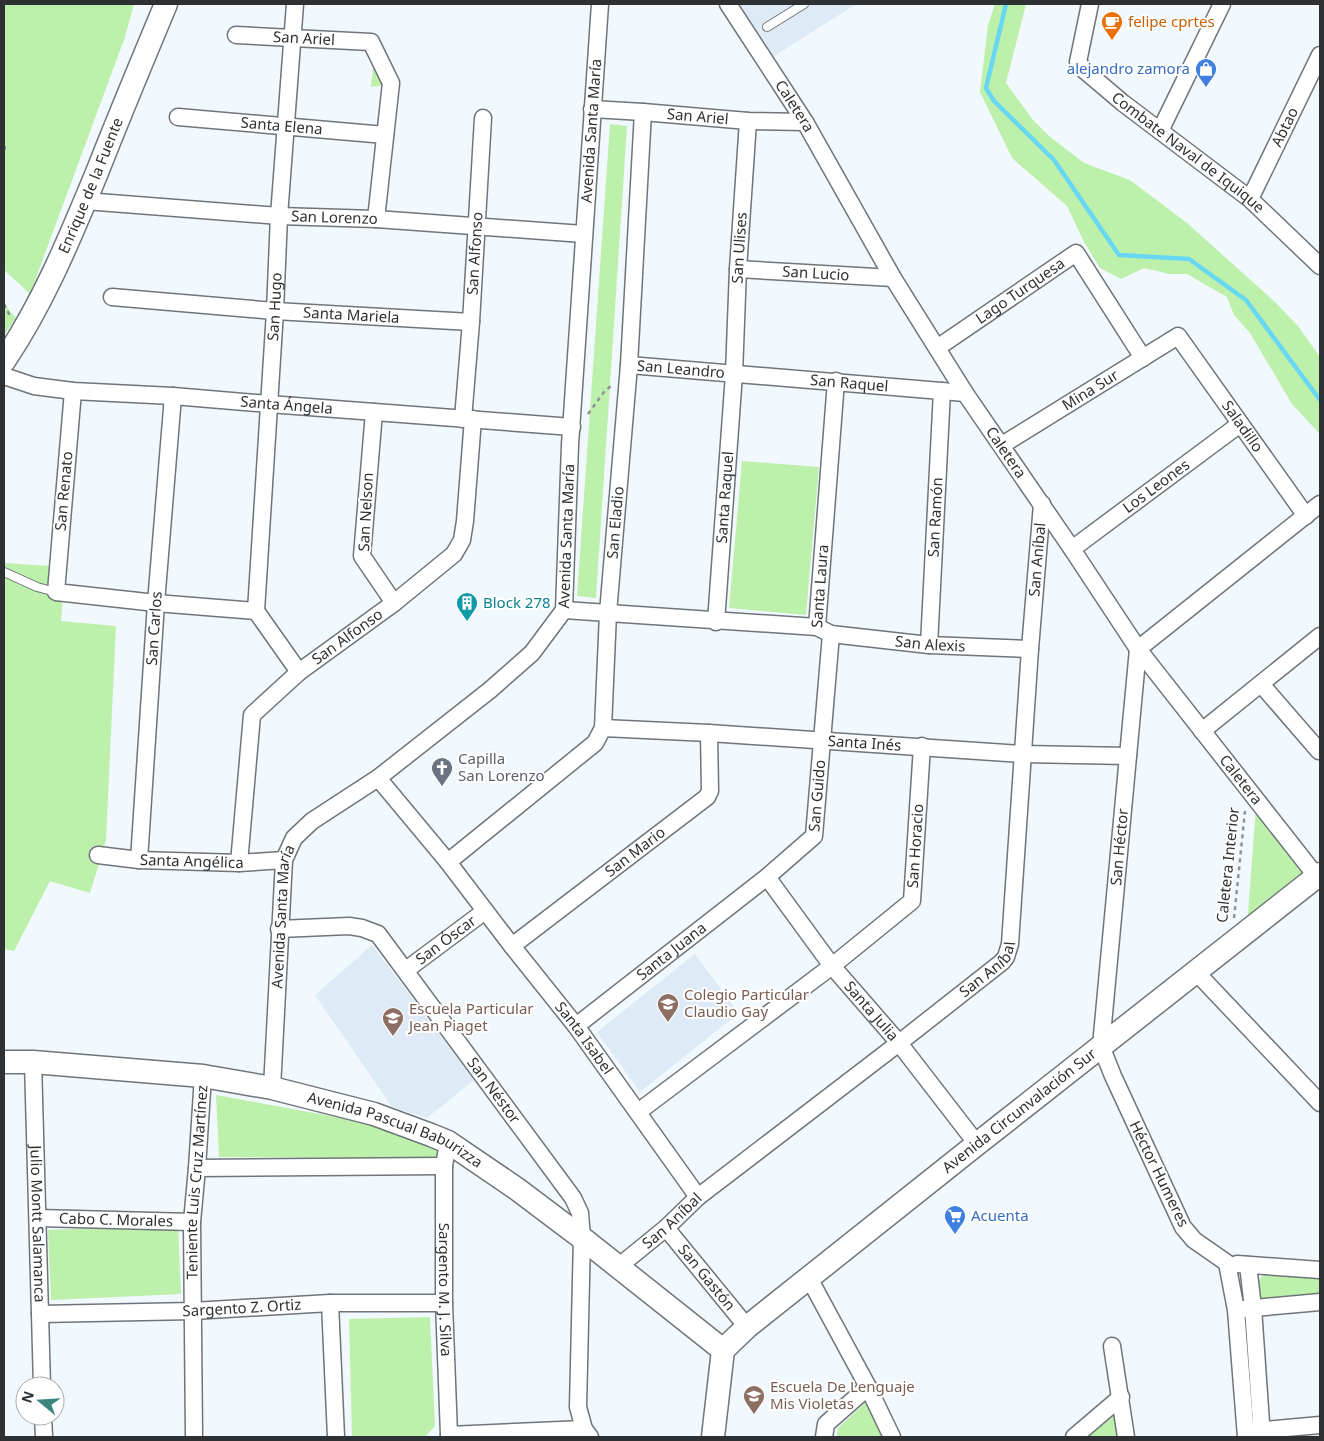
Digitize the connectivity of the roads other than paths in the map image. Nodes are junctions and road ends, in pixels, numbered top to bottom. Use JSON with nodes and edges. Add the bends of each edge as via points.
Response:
{"nodes":[{"id":1,"x":166,"y":4,"type":"edge"},
{"id":2,"x":295,"y":4,"type":"edge"},
{"id":3,"x":600,"y":4,"type":"edge"},
{"id":4,"x":728,"y":4,"type":"edge"},
{"id":5,"x":804,"y":4,"type":"edge"},
{"id":6,"x":1090,"y":4,"type":"edge"},
{"id":7,"x":1222,"y":4,"type":"edge"},
{"id":8,"x":767,"y":27,"type":"dead end"},
{"id":9,"x":236,"y":34,"type":"dead end"},
{"id":10,"x":292,"y":38,"type":"junction"},
{"id":11,"x":1320,"y":54,"type":"edge"},
{"id":12,"x":592,"y":109,"type":"junction"},
{"id":13,"x":643,"y":112,"type":"junction"},
{"id":14,"x":178,"y":117,"type":"dead end"},
{"id":15,"x":482,"y":118,"type":"dead end"},
{"id":16,"x":748,"y":121,"type":"junction"},
{"id":17,"x":805,"y":122,"type":"junction"},
{"id":18,"x":285,"y":127,"type":"junction"},
{"id":19,"x":1160,"y":131,"type":"junction"},
{"id":20,"x":385,"y":135,"type":"junction"},
{"id":21,"x":1250,"y":199,"type":"junction"},
{"id":22,"x":85,"y":201,"type":"junction"},
{"id":23,"x":279,"y":216,"type":"junction"},
{"id":24,"x":376,"y":219,"type":"junction"},
{"id":25,"x":476,"y":226,"type":"junction"},
{"id":26,"x":583,"y":234,"type":"junction"},
{"id":27,"x":1320,"y":266,"type":"edge"},
{"id":28,"x":738,"y":269,"type":"junction"},
{"id":29,"x":892,"y":278,"type":"junction"},
{"id":30,"x":112,"y":297,"type":"dead end"},
{"id":31,"x":275,"y":311,"type":"junction"},
{"id":32,"x":471,"y":322,"type":"junction"},
{"id":33,"x":1178,"y":336,"type":"joint"},
{"id":34,"x":937,"y":348,"type":"junction"},
{"id":35,"x":1143,"y":358,"type":"junction"},
{"id":36,"x":4,"y":361,"type":"edge"},
{"id":37,"x":629,"y":365,"type":"junction"},
{"id":38,"x":734,"y":374,"type":"junction"},
{"id":39,"x":4,"y":376,"type":"edge"},
{"id":40,"x":836,"y":381,"type":"junction"},
{"id":41,"x":72,"y":391,"type":"junction"},
{"id":42,"x":942,"y":391,"type":"junction"},
{"id":43,"x":965,"y":393,"type":"junction"},
{"id":44,"x":173,"y":396,"type":"junction"},
{"id":45,"x":269,"y":404,"type":"junction"},
{"id":46,"x":374,"y":412,"type":"junction"},
{"id":47,"x":468,"y":419,"type":"junction"},
{"id":48,"x":1240,"y":424,"type":"junction"},
{"id":49,"x":572,"y":427,"type":"junction"},
{"id":50,"x":1002,"y":445,"type":"junction"},
{"id":51,"x":1042,"y":504,"type":"junction"},
{"id":52,"x":1320,"y":504,"type":"edge"},
{"id":53,"x":1306,"y":516,"type":"junction"},
{"id":54,"x":1072,"y":549,"type":"junction"},
{"id":55,"x":4,"y":572,"type":"edge"},
{"id":56,"x":56,"y":592,"type":"junction"},
{"id":57,"x":156,"y":603,"type":"junction"},
{"id":58,"x":394,"y":603,"type":"junction"},
{"id":59,"x":564,"y":610,"type":"junction"},
{"id":60,"x":256,"y":611,"type":"junction"},
{"id":61,"x":608,"y":613,"type":"junction"},
{"id":62,"x":716,"y":622,"type":"junction"},
{"id":63,"x":824,"y":631,"type":"junction"},
{"id":64,"x":1320,"y":636,"type":"edge"},
{"id":65,"x":929,"y":645,"type":"junction"},
{"id":66,"x":1030,"y":649,"type":"junction"},
{"id":67,"x":1138,"y":649,"type":"junction"},
{"id":68,"x":300,"y":672,"type":"junction"},
{"id":69,"x":1260,"y":684,"type":"junction"},
{"id":70,"x":603,"y":728,"type":"junction"},
{"id":71,"x":1202,"y":731,"type":"junction"},
{"id":72,"x":709,"y":733,"type":"junction"},
{"id":73,"x":821,"y":740,"type":"junction"},
{"id":74,"x":922,"y":746,"type":"junction"},
{"id":75,"x":1319,"y":751,"type":"dead end"},
{"id":76,"x":1023,"y":754,"type":"junction"},
{"id":77,"x":1128,"y":756,"type":"junction"},
{"id":78,"x":378,"y":778,"type":"junction"},
{"id":79,"x":98,"y":856,"type":"dead end"},
{"id":80,"x":139,"y":860,"type":"junction"},
{"id":81,"x":284,"y":860,"type":"junction"},
{"id":82,"x":448,"y":862,"type":"junction"},
{"id":83,"x":239,"y":863,"type":"junction"},
{"id":84,"x":1319,"y":876,"type":"edge"},
{"id":85,"x":767,"y":877,"type":"junction"},
{"id":86,"x":485,"y":911,"type":"junction"},
{"id":87,"x":279,"y":929,"type":"junction"},
{"id":88,"x":512,"y":946,"type":"junction"},
{"id":89,"x":832,"y":966,"type":"junction"},
{"id":90,"x":406,"y":970,"type":"junction"},
{"id":91,"x":1196,"y":972,"type":"junction"},
{"id":92,"x":576,"y":1026,"type":"junction"},
{"id":93,"x":899,"y":1043,"type":"junction"},
{"id":94,"x":1102,"y":1046,"type":"junction"},
{"id":95,"x":4,"y":1062,"type":"edge"},
{"id":96,"x":33,"y":1062,"type":"junction"},
{"id":97,"x":203,"y":1076,"type":"junction"},
{"id":98,"x":272,"y":1088,"type":"junction"},
{"id":99,"x":1320,"y":1103,"type":"edge"},
{"id":100,"x":638,"y":1112,"type":"junction"},
{"id":101,"x":448,"y":1142,"type":"junction"},
{"id":102,"x":977,"y":1144,"type":"junction"},
{"id":103,"x":444,"y":1166,"type":"junction"},
{"id":104,"x":197,"y":1168,"type":"junction"},
{"id":105,"x":698,"y":1198,"type":"junction"},
{"id":106,"x":38,"y":1218,"type":"junction"},
{"id":107,"x":192,"y":1222,"type":"junction"},
{"id":108,"x":666,"y":1228,"type":"junction"},
{"id":109,"x":582,"y":1238,"type":"junction"},
{"id":110,"x":1227,"y":1263,"type":"junction"},
{"id":111,"x":1248,"y":1265,"type":"junction"},
{"id":112,"x":618,"y":1267,"type":"junction"},
{"id":113,"x":1320,"y":1270,"type":"edge"},
{"id":114,"x":809,"y":1278,"type":"junction"},
{"id":115,"x":1320,"y":1302,"type":"edge"},
{"id":116,"x":330,"y":1303,"type":"junction"},
{"id":117,"x":444,"y":1303,"type":"junction"},
{"id":118,"x":1253,"y":1308,"type":"junction"},
{"id":119,"x":193,"y":1310,"type":"junction"},
{"id":120,"x":1236,"y":1310,"type":"junction"},
{"id":121,"x":40,"y":1314,"type":"junction"},
{"id":122,"x":747,"y":1328,"type":"junction"},
{"id":123,"x":1112,"y":1346,"type":"dead end"},
{"id":124,"x":723,"y":1350,"type":"junction"},
{"id":125,"x":42,"y":1376,"type":"edge"},
{"id":126,"x":868,"y":1387,"type":"junction"},
{"id":127,"x":1121,"y":1397,"type":"junction"},
{"id":128,"x":1320,"y":1425,"type":"edge"},
{"id":129,"x":587,"y":1433,"type":"edge"},
{"id":130,"x":1254,"y":1434,"type":"edge"},
{"id":131,"x":448,"y":1436,"type":"edge"},
{"id":132,"x":194,"y":1437,"type":"edge"},
{"id":133,"x":336,"y":1437,"type":"edge"},
{"id":134,"x":713,"y":1437,"type":"edge"},
{"id":135,"x":824,"y":1437,"type":"edge"},
{"id":136,"x":892,"y":1437,"type":"edge"},
{"id":137,"x":1074,"y":1437,"type":"edge"},
{"id":138,"x":1126,"y":1437,"type":"edge"}],
"edges":[{"from":1,"to":22,"type":"main road","name":"Enrique de la Fuente"},
{"from":2,"to":10,"type":"street","name":"San Hugo"},
{"from":3,"to":12,"type":"street","name":"Avenida Santa María"},
{"from":4,"to":17,"type":"street","name":"Caletera"},
{"from":5,"to":8,"type":"lane"},
{"from":6,"to":19,"type":"street","name":"Combate Naval de Iquique","via":[[1078,62]]},
{"from":7,"to":19,"type":"street"},
{"from":9,"to":10,"type":"street","name":"San Ariel"},
{"from":10,"to":18,"type":"street","name":"San Hugo"},
{"from":10,"to":20,"type":"street","name":"San Ariel","via":[[371,42],[391,84]]},
{"from":11,"to":21,"type":"street","name":"Abtao"},
{"from":12,"to":13,"type":"street","name":"San Ariel"},
{"from":12,"to":26,"type":"street","name":"Avenida Santa María"},
{"from":13,"to":16,"type":"street","name":"San Ariel"},
{"from":13,"to":37,"type":"street","name":"San Eladio"},
{"from":14,"to":18,"type":"street","name":"Santa Elena"},
{"from":15,"to":25,"type":"street","name":"San Alfonso"},
{"from":16,"to":17,"type":"street","name":"San Ariel"},
{"from":16,"to":28,"type":"street","name":"San Ulises"},
{"from":17,"to":29,"type":"street","name":"Caletera"},
{"from":18,"to":20,"type":"street","name":"Santa Elena"},
{"from":18,"to":23,"type":"street","name":"San Hugo"},
{"from":19,"to":21,"type":"street","name":"Combate Naval de Iquique"},
{"from":20,"to":24,"type":"street"},
{"from":21,"to":27,"type":"street","name":"Combate Naval de Iquique"},
{"from":22,"to":23,"type":"street","name":"San Lorenzo"},
{"from":22,"to":36,"type":"main road","name":"Enrique de la Fuente","via":[[49,283]]},
{"from":23,"to":24,"type":"street","name":"San Lorenzo"},
{"from":23,"to":31,"type":"street","name":"San Hugo"},
{"from":24,"to":25,"type":"street","name":"San Lorenzo"},
{"from":25,"to":26,"type":"street","name":"San Lorenzo"},
{"from":25,"to":32,"type":"street","name":"San Alfonso"},
{"from":26,"to":49,"type":"street","name":"Avenida Santa María"},
{"from":28,"to":29,"type":"street","name":"San Lucio"},
{"from":28,"to":38,"type":"street","name":"San Ulises"},
{"from":29,"to":34,"type":"street","name":"Caletera"},
{"from":30,"to":31,"type":"street","name":"Santa Mariela"},
{"from":31,"to":32,"type":"street","name":"Santa Mariela"},
{"from":31,"to":45,"type":"street","name":"San Hugo"},
{"from":32,"to":47,"type":"street","name":"San Alfonso"},
{"from":33,"to":35,"type":"street","name":"Mina Sur"},
{"from":33,"to":48,"type":"street","name":"Saladillo"},
{"from":34,"to":35,"type":"street","name":"Lago Turquesa","via":[[1076,253]]},
{"from":34,"to":43,"type":"street","name":"Caletera"},
{"from":35,"to":50,"type":"street","name":"Mina Sur"},
{"from":37,"to":38,"type":"street","name":"San Leandro"},
{"from":37,"to":61,"type":"street","name":"San Eladio"},
{"from":38,"to":40,"type":"street","name":"San Raquel"},
{"from":38,"to":62,"type":"street","name":"Santa Raquel"},
{"from":39,"to":41,"type":"street","name":"Santa Ángela","via":[[34,386]]},
{"from":40,"to":42,"type":"street","name":"San Raquel"},
{"from":40,"to":63,"type":"street","name":"Santa Laura"},
{"from":41,"to":44,"type":"street","name":"Santa Ángela"},
{"from":41,"to":56,"type":"street","name":"San Renato"},
{"from":42,"to":43,"type":"street","name":"San Raquel"},
{"from":42,"to":65,"type":"street","name":"San Ramón"},
{"from":43,"to":50,"type":"street","name":"Caletera"},
{"from":44,"to":45,"type":"street","name":"Santa Ángela"},
{"from":44,"to":57,"type":"street","name":"San Carlos"},
{"from":45,"to":46,"type":"street","name":"Santa Ángela"},
{"from":45,"to":60,"type":"street","name":"San Hugo"},
{"from":46,"to":47,"type":"street","name":"Santa Ángela"},
{"from":46,"to":58,"type":"street","name":"San Nelson","via":[[362,556]]},
{"from":47,"to":49,"type":"street","name":"Santa Ángela"},
{"from":47,"to":58,"type":"street","name":"San Alfonso","via":[[462,540],[454,554]]},
{"from":48,"to":53,"type":"street","name":"Saladillo"},
{"from":48,"to":54,"type":"street","name":"Los Leones"},
{"from":49,"to":59,"type":"street","name":"Avenida Santa María"},
{"from":50,"to":51,"type":"street","name":"Caletera"},
{"from":51,"to":54,"type":"street","name":"Caletera"},
{"from":51,"to":66,"type":"street","name":"San Aníbal"},
{"from":52,"to":53,"type":"street"},
{"from":53,"to":67,"type":"street"},
{"from":54,"to":67,"type":"street","name":"Caletera"},
{"from":55,"to":56,"type":"lane"},
{"from":56,"to":57,"type":"street"},
{"from":57,"to":60,"type":"street"},
{"from":57,"to":80,"type":"street","name":"San Carlos"},
{"from":58,"to":68,"type":"street","name":"San Alfonso"},
{"from":59,"to":61,"type":"street","name":"Santa Laura"},
{"from":59,"to":78,"type":"street","name":"Avenida Santa María","via":[[532,653]]},
{"from":60,"to":68,"type":"street"},
{"from":61,"to":62,"type":"street","name":"Santa Laura"},
{"from":61,"to":70,"type":"street","name":"San Eladio"},
{"from":62,"to":63,"type":"street","name":"Santa Laura"},
{"from":63,"to":65,"type":"street","name":"San Alexis"},
{"from":63,"to":73,"type":"street","name":"San Guido"},
{"from":64,"to":69,"type":"street"},
{"from":65,"to":66,"type":"street","name":"San Alexis"},
{"from":66,"to":76,"type":"street","name":"San Aníbal"},
{"from":67,"to":71,"type":"street","name":"Caletera"},
{"from":67,"to":77,"type":"street","name":"San Héctor"},
{"from":68,"to":83,"type":"street","name":"San Alfonso","via":[[252,715]]},
{"from":69,"to":71,"type":"street"},
{"from":69,"to":75,"type":"street"},
{"from":70,"to":72,"type":"street","name":"Santa Inés"},
{"from":70,"to":82,"type":"street","via":[[594,743]]},
{"from":71,"to":84,"type":"street","name":"Caletera"},
{"from":72,"to":73,"type":"street","name":"Santa Inés"},
{"from":72,"to":88,"type":"street","name":"San Mario","via":[[710,791],[707,797]]},
{"from":73,"to":74,"type":"street","name":"Santa Inés"},
{"from":73,"to":85,"type":"street","name":"San Guido","via":[[814,836]]},
{"from":74,"to":76,"type":"street","name":"Santa Inés"},
{"from":74,"to":89,"type":"street","name":"San Horacio","via":[[912,900]]},
{"from":76,"to":77,"type":"street","name":"Santa Inés"},
{"from":76,"to":93,"type":"street","name":"San Aníbal","via":[[1008,951],[1002,962]]},
{"from":77,"to":94,"type":"street","name":"San Héctor"},
{"from":78,"to":81,"type":"street","name":"Avenida Santa María","via":[[312,821],[294,838]]},
{"from":78,"to":82,"type":"street","name":"Santa Isabel"},
{"from":79,"to":80,"type":"street","name":"Santa Angélica"},
{"from":80,"to":83,"type":"street","name":"Santa Angélica"},
{"from":81,"to":83,"type":"street","name":"Santa Angélica"},
{"from":81,"to":87,"type":"street","name":"Avenida Santa María"},
{"from":82,"to":86,"type":"street","name":"Santa Isabel"},
{"from":84,"to":91,"type":"main road","name":"Avenida Circunvalación Sur"},
{"from":85,"to":89,"type":"street","name":"Santa Julia"},
{"from":85,"to":92,"type":"street","name":"Santa Juana"},
{"from":86,"to":88,"type":"street","name":"Santa Isabel"},
{"from":86,"to":90,"type":"street","name":"San Óscar"},
{"from":87,"to":90,"type":"street","name":"San Néstor","via":[[362,928],[378,934]]},
{"from":87,"to":98,"type":"street","name":"Avenida Santa María"},
{"from":88,"to":92,"type":"street","name":"Santa Isabel"},
{"from":89,"to":93,"type":"street","name":"Santa Julia"},
{"from":89,"to":100,"type":"street"},
{"from":90,"to":109,"type":"street","name":"San Néstor","via":[[573,1198],[580,1213]]},
{"from":91,"to":94,"type":"main road","name":"Avenida Circunvalación Sur"},
{"from":91,"to":99,"type":"street"},
{"from":92,"to":100,"type":"street","name":"Santa Isabel"},
{"from":93,"to":102,"type":"street","name":"Santa Julia"},
{"from":93,"to":105,"type":"street","name":"San Aníbal"},
{"from":94,"to":102,"type":"main road","name":"Avenida Circunvalación Sur"},
{"from":94,"to":110,"type":"street","name":"Héctor Humeres","via":[[1183,1227],[1194,1240]]},
{"from":95,"to":96,"type":"main road","name":"Avenida Pascual Baburizza"},
{"from":96,"to":97,"type":"main road","name":"Avenida Pascual Baburizza"},
{"from":96,"to":106,"type":"street","name":"Julio Montt Salamanca"},
{"from":97,"to":98,"type":"main road","name":"Avenida Pascual Baburizza"},
{"from":97,"to":104,"type":"street","name":"Teniente Luis Cruz Martínez"},
{"from":98,"to":101,"type":"main road","name":"Avenida Pascual Baburizza","via":[[374,1114]]},
{"from":100,"to":105,"type":"street","name":"Santa Isabel"},
{"from":101,"to":103,"type":"street","name":"Sargento M. J. Silva"},
{"from":101,"to":109,"type":"main road","name":"Avenida Pascual Baburizza"},
{"from":102,"to":114,"type":"main road","name":"Avenida Circunvalación Sur"},
{"from":103,"to":104,"type":"street"},
{"from":103,"to":117,"type":"street","name":"Sargento M. J. Silva"},
{"from":104,"to":107,"type":"street","name":"Teniente Luis Cruz Martínez"},
{"from":105,"to":108,"type":"street","name":"San Aníbal"},
{"from":106,"to":107,"type":"street","name":"Cabo C. Morales"},
{"from":106,"to":121,"type":"street","name":"Julio Montt Salamanca"},
{"from":107,"to":119,"type":"street","name":"Teniente Luis Cruz Martínez"},
{"from":108,"to":112,"type":"street","name":"San Aníbal"},
{"from":108,"to":122,"type":"street","name":"San Gastón"},
{"from":109,"to":112,"type":"main road","name":"Avenida Pascual Baburizza"},
{"from":109,"to":129,"type":"street","name":"San Néstor","via":[[578,1408]]},
{"from":110,"to":111,"type":"street"},
{"from":110,"to":120,"type":"street"},
{"from":111,"to":113,"type":"street"},
{"from":111,"to":118,"type":"street"},
{"from":112,"to":124,"type":"main road","name":"Avenida Pascual Baburizza"},
{"from":114,"to":122,"type":"main road","name":"Avenida Circunvalación Sur"},
{"from":114,"to":126,"type":"street"},
{"from":115,"to":118,"type":"street"},
{"from":116,"to":117,"type":"street","name":"Sargento Z. Ortiz"},
{"from":116,"to":119,"type":"street","name":"Sargento Z. Ortiz"},
{"from":116,"to":133,"type":"street"},
{"from":117,"to":131,"type":"street","name":"Sargento M. J. Silva"},
{"from":118,"to":120,"type":"street"},
{"from":118,"to":130,"type":"street"},
{"from":119,"to":121,"type":"street","name":"Sargento Z. Ortiz"},
{"from":119,"to":132,"type":"street","name":"Teniente Luis Cruz Martínez"},
{"from":120,"to":130,"type":"street"},
{"from":121,"to":125,"type":"street","name":"Julio Montt Salamanca"},
{"from":122,"to":124,"type":"main road","name":"Avenida Circunvalación Sur"},
{"from":123,"to":127,"type":"street"},
{"from":124,"to":134,"type":"main road"},
{"from":126,"to":135,"type":"street","via":[[826,1424]]},
{"from":126,"to":136,"type":"street"},
{"from":127,"to":137,"type":"street"},
{"from":127,"to":138,"type":"street"},
{"from":128,"to":130,"type":"street"},
{"from":129,"to":131,"type":"street"}]}
